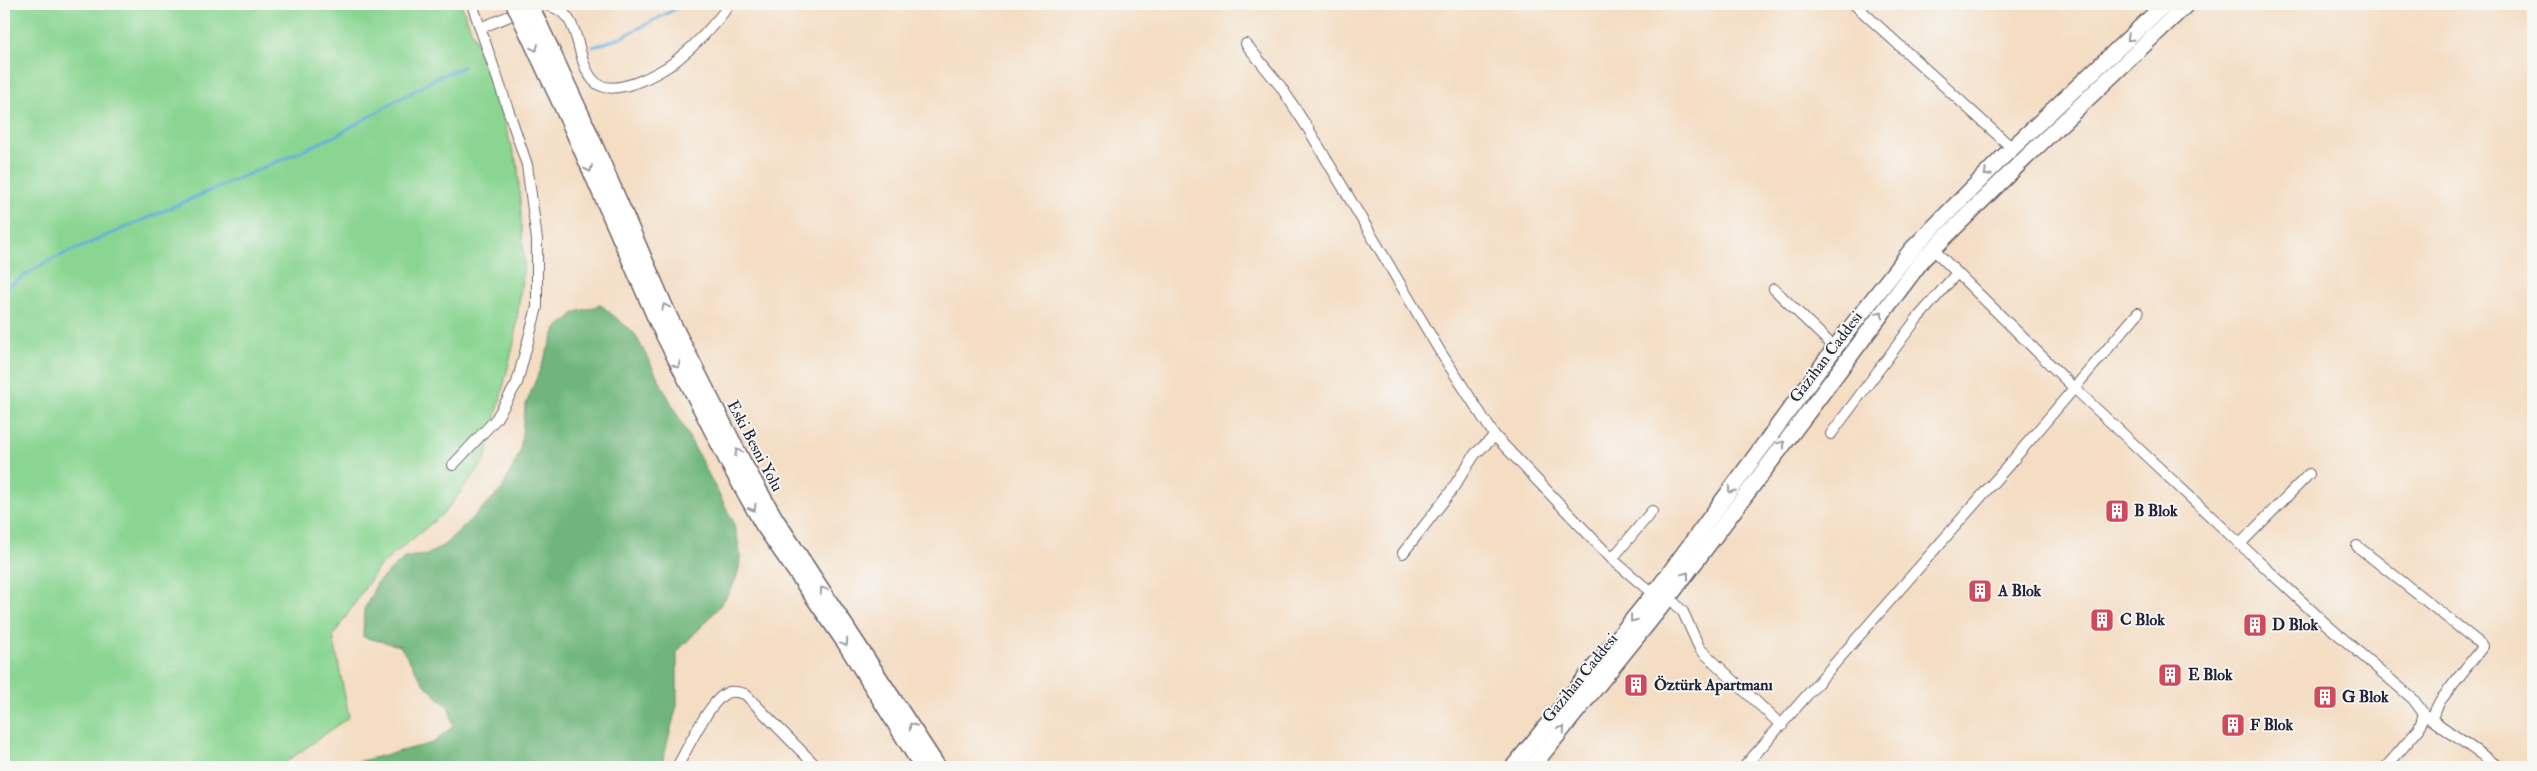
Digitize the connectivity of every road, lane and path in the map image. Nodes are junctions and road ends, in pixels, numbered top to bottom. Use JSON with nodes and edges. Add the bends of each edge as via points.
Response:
{"nodes":[{"id":1,"x":472,"y":4,"type":"edge"},
{"id":2,"x":514,"y":4,"type":"edge"},
{"id":3,"x":530,"y":4,"type":"edge"},
{"id":4,"x":540,"y":4,"type":"edge"},
{"id":5,"x":730,"y":4,"type":"edge"},
{"id":6,"x":1854,"y":4,"type":"edge"},
{"id":7,"x":2165,"y":4,"type":"edge"},
{"id":8,"x":2188,"y":4,"type":"edge"},
{"id":9,"x":480,"y":28,"type":"junction"},
{"id":10,"x":1246,"y":44,"type":"dead end"},
{"id":11,"x":576,"y":121,"type":"junction"},
{"id":12,"x":2012,"y":148,"type":"junction"},
{"id":13,"x":1932,"y":249,"type":"junction"},
{"id":14,"x":1956,"y":274,"type":"junction"},
{"id":15,"x":1774,"y":290,"type":"dead end"},
{"id":16,"x":2138,"y":312,"type":"dead end"},
{"id":17,"x":1834,"y":348,"type":"junction"},
{"id":18,"x":2073,"y":387,"type":"junction"},
{"id":19,"x":1831,"y":434,"type":"dead end"},
{"id":20,"x":1495,"y":436,"type":"junction"},
{"id":21,"x":453,"y":465,"type":"dead end"},
{"id":22,"x":2309,"y":474,"type":"dead end"},
{"id":23,"x":1652,"y":510,"type":"dead end"},
{"id":24,"x":2240,"y":544,"type":"junction"},
{"id":25,"x":2357,"y":546,"type":"dead end"},
{"id":26,"x":1403,"y":553,"type":"dead end"},
{"id":27,"x":1612,"y":559,"type":"junction"},
{"id":28,"x":1653,"y":594,"type":"junction"},
{"id":29,"x":1669,"y":597,"type":"junction"},
{"id":30,"x":2428,"y":716,"type":"junction"},
{"id":31,"x":1782,"y":726,"type":"junction"},
{"id":32,"x":678,"y":767,"type":"edge"},
{"id":33,"x":817,"y":767,"type":"edge"},
{"id":34,"x":922,"y":767,"type":"edge"},
{"id":35,"x":938,"y":767,"type":"edge"},
{"id":36,"x":1513,"y":767,"type":"edge"},
{"id":37,"x":1532,"y":767,"type":"edge"},
{"id":38,"x":1744,"y":767,"type":"edge"},
{"id":39,"x":2386,"y":767,"type":"edge"},
{"id":40,"x":2499,"y":767,"type":"edge"}],
"edges":[{"from":1,"to":9,"type":"street"},
{"from":2,"to":11,"type":"main road","one_way":true,"bridge":true},
{"from":3,"to":11,"type":"main road","bridge":true},
{"from":4,"to":5,"type":"street","via":[[564,12],[577,34],[584,68],[594,82],[604,88],[622,88],[677,60],[713,26]]},
{"from":4,"to":9,"type":"street"},
{"from":6,"to":12,"type":"street"},
{"from":7,"to":12,"type":"main road","name":"Gazihan Caddesi","one_way":true},
{"from":8,"to":13,"type":"main road","name":"Gazihan Caddesi"},
{"from":9,"to":21,"type":"street","via":[[527,165],[537,240],[537,307],[517,383],[496,419]]},
{"from":10,"to":20,"type":"street","via":[[1281,87],[1309,130],[1441,353]]},
{"from":11,"to":34,"type":"main road","name":"Eski Besni Yolu","one_way":true,"via":[[658,324],[731,468],[763,525],[846,643]]},
{"from":35,"to":11,"type":"main road","name":"Eski Besni Yolu","one_way":true,"via":[[775,518],[747,469],[670,318]]},
{"from":12,"to":17,"type":"main road","name":"Gazihan Caddesi","one_way":true,"via":[[1912,249]]},
{"from":13,"to":14,"type":"street"},
{"from":29,"to":13,"type":"main road","name":"Gazihan Caddesi","one_way":true},
{"from":14,"to":18,"type":"street"},
{"from":14,"to":19,"type":"street","via":[[1916,320]]},
{"from":15,"to":17,"type":"street"},
{"from":16,"to":18,"type":"street"},
{"from":17,"to":28,"type":"main road","name":"Gazihan Caddesi","one_way":true},
{"from":18,"to":24,"type":"street"},
{"from":18,"to":31,"type":"street"},
{"from":20,"to":26,"type":"street","via":[[1475,454]]},
{"from":20,"to":27,"type":"street"},
{"from":22,"to":24,"type":"street"},
{"from":23,"to":27,"type":"street"},
{"from":24,"to":30,"type":"street"},
{"from":25,"to":30,"type":"street","via":[[2483,646]]},
{"from":27,"to":28,"type":"street"},
{"from":28,"to":36,"type":"main road","name":"Gazihan Caddesi","one_way":true},
{"from":29,"to":31,"type":"street","via":[[1684,612],[1700,649]]},
{"from":37,"to":29,"type":"main road","name":"Gazihan Caddesi","one_way":true},
{"from":30,"to":39,"type":"street"},
{"from":30,"to":40,"type":"street"},
{"from":31,"to":38,"type":"street"},
{"from":32,"to":33,"type":"street","via":[[702,722],[722,697],[729,692],[737,692],[745,694]]}]}
